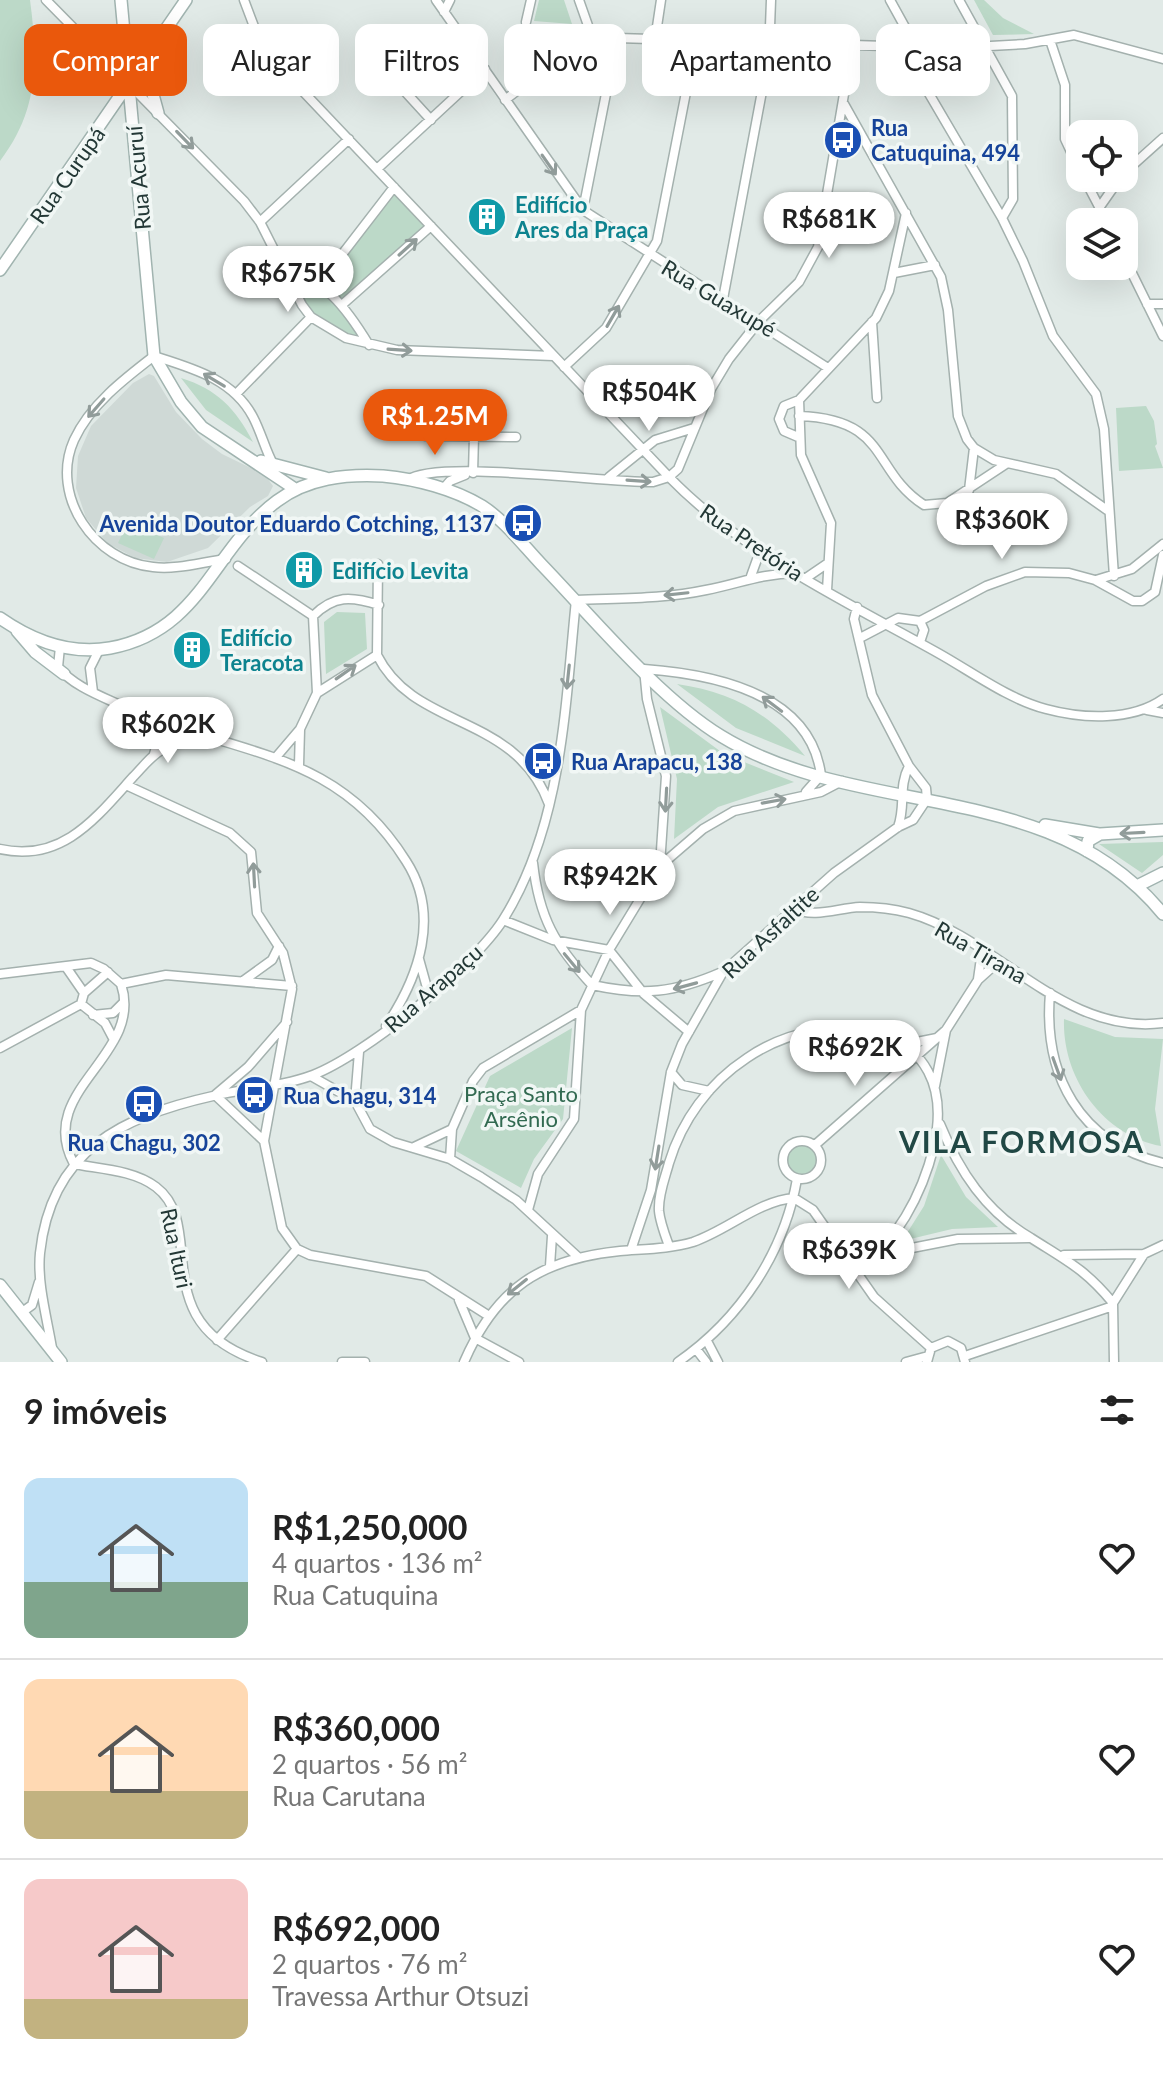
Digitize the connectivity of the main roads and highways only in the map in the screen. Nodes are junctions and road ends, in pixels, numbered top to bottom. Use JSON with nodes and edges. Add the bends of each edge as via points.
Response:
{"nodes":[{"id":1,"x":121,"y":0,"type":"edge"},
{"id":2,"x":186,"y":0,"type":"edge"},
{"id":3,"x":124,"y":24,"type":"edge"},
{"id":4,"x":170,"y":24,"type":"edge"},
{"id":5,"x":122,"y":96,"type":"edge"},
{"id":6,"x":131,"y":96,"type":"edge"},
{"id":7,"x":153,"y":96,"type":"edge"},
{"id":8,"x":158,"y":113,"type":"road end"},
{"id":9,"x":0,"y":270,"type":"edge"},
{"id":10,"x":253,"y":458,"type":"junction"},
{"id":11,"x":327,"y":478,"type":"junction"},
{"id":12,"x":295,"y":489,"type":"junction"},
{"id":13,"x":0,"y":618,"type":"edge"},
{"id":14,"x":17,"y":630,"type":"junction"},
{"id":15,"x":64,"y":674,"type":"road end"},
{"id":16,"x":1031,"y":823,"type":"junction"},
{"id":17,"x":1163,"y":830,"type":"edge"},
{"id":18,"x":1100,"y":834,"type":"junction"},
{"id":19,"x":1087,"y":851,"type":"junction"},
{"id":20,"x":1163,"y":873,"type":"edge"},
{"id":21,"x":1137,"y":886,"type":"junction"},
{"id":22,"x":1163,"y":914,"type":"edge"},
{"id":23,"x":0,"y":1285,"type":"edge"},
{"id":24,"x":57,"y":1358,"type":"edge"}],
"edges":[{"from":1,"to":3,"type":"main road","name":"Rua Acuruí"},
{"from":2,"to":4,"type":"main road","name":"Rua Curupá"},
{"from":5,"to":9,"type":"main road","name":"Rua Curupá"},
{"from":6,"to":10,"type":"main road","name":"Rua Acuruí","via":[[154,356],[202,427]]},
{"from":7,"to":8,"type":"main road"},
{"from":10,"to":11,"type":"main road"},
{"from":10,"to":12,"type":"main road"},
{"from":11,"to":12,"type":"main road"},
{"from":11,"to":16,"type":"main road","via":[[408,480],[483,507],[693,716],[759,755],[821,775]]},
{"from":12,"to":14,"type":"main road","via":[[262,515],[233,562],[168,626],[146,638],[99,650],[60,647]]},
{"from":13,"to":14,"type":"main road"},
{"from":14,"to":15,"type":"main road"},
{"from":16,"to":18,"type":"main road"},
{"from":16,"to":19,"type":"main road"},
{"from":17,"to":18,"type":"main road","one_way":true},
{"from":18,"to":19,"type":"main road","via":[[1088,841]]},
{"from":19,"to":21,"type":"main road"},
{"from":20,"to":21,"type":"main road"},
{"from":21,"to":22,"type":"main road"},
{"from":23,"to":24,"type":"main road"}]}
